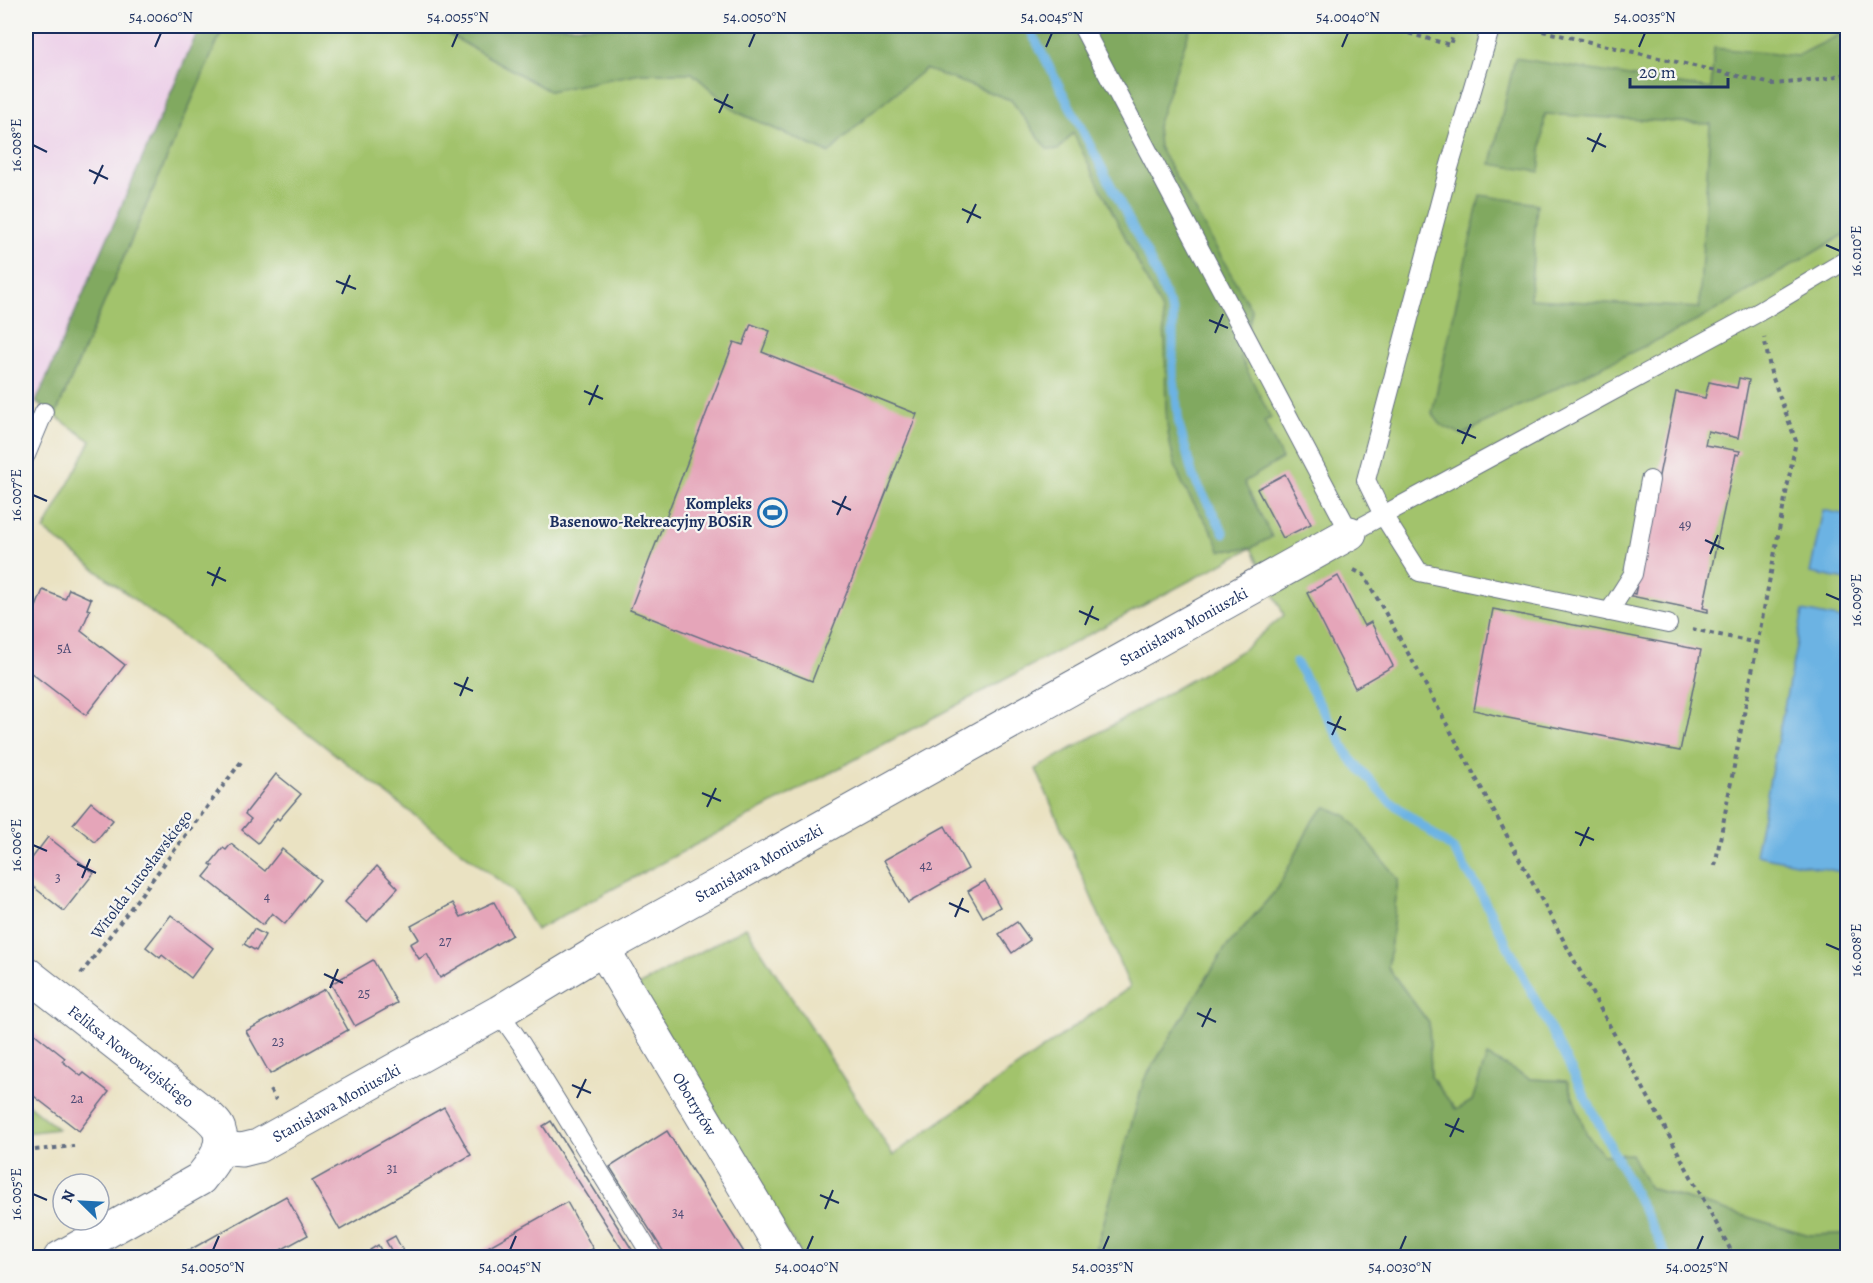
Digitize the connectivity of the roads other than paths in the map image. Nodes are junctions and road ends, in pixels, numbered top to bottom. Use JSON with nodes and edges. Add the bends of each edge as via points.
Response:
{"nodes":[{"id":1,"x":1082,"y":26,"type":"edge"},
{"id":2,"x":1491,"y":26,"type":"edge"},
{"id":3,"x":1848,"y":259,"type":"edge"},
{"id":4,"x":44,"y":412,"type":"dead end"},
{"id":5,"x":26,"y":455,"type":"edge"},
{"id":6,"x":1650,"y":480,"type":"dead end"},
{"id":7,"x":1383,"y":515,"type":"junction"},
{"id":8,"x":1350,"y":533,"type":"junction"},
{"id":9,"x":1609,"y":612,"type":"junction"},
{"id":10,"x":1668,"y":624,"type":"road end"},
{"id":11,"x":603,"y":949,"type":"junction"},
{"id":12,"x":26,"y":973,"type":"edge"},
{"id":13,"x":499,"y":1012,"type":"junction"},
{"id":14,"x":219,"y":1148,"type":"junction"},
{"id":15,"x":60,"y":1257,"type":"edge"},
{"id":16,"x":653,"y":1257,"type":"edge"},
{"id":17,"x":787,"y":1257,"type":"edge"}],
"edges":[{"from":1,"to":8,"type":"lane"},
{"from":2,"to":7,"type":"lane","via":[[1366,480]]},
{"from":3,"to":7,"type":"lane","name":"Stanisława Moniuszki","via":[[1759,312]]},
{"from":4,"to":5,"type":"lane"},
{"from":6,"to":9,"type":"lane","via":[[1634,574]]},
{"from":7,"to":8,"type":"lane","name":"Stanisława Moniuszki"},
{"from":7,"to":9,"type":"lane","via":[[1419,572]]},
{"from":8,"to":11,"type":"street","name":"Stanisława Moniuszki"},
{"from":9,"to":10,"type":"lane"},
{"from":11,"to":13,"type":"street","name":"Stanisława Moniuszki"},
{"from":11,"to":17,"type":"street","name":"Obotrytów"},
{"from":12,"to":14,"type":"street","name":"Feliksa Nowowiejskiego","via":[[207,1115],[219,1130]]},
{"from":13,"to":14,"type":"street","name":"Stanisława Moniuszki","via":[[258,1146],[242,1150]]},
{"from":13,"to":16,"type":"lane"},
{"from":14,"to":15,"type":"street","via":[[214,1162],[200,1179]]}]}
